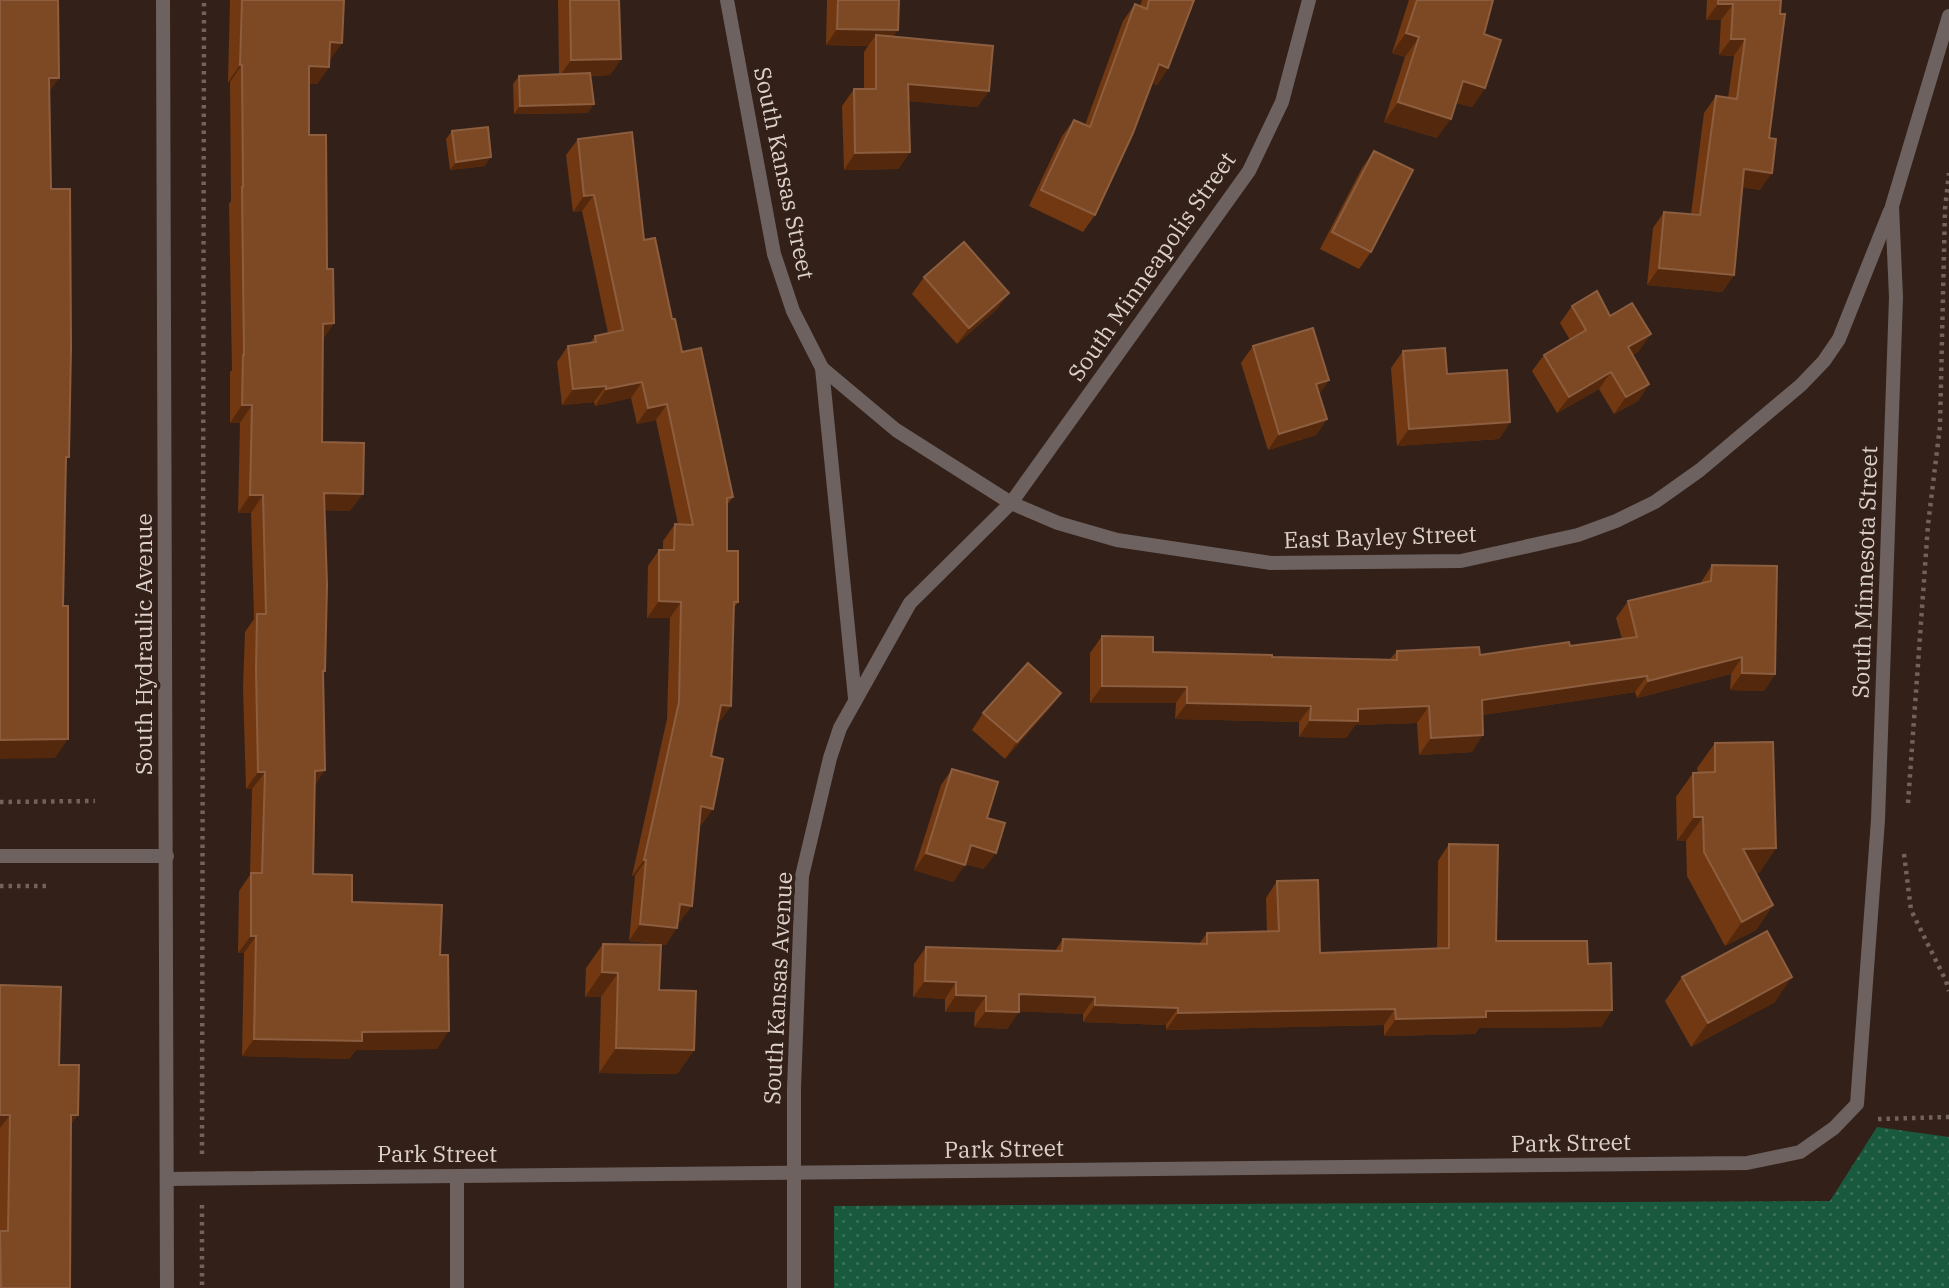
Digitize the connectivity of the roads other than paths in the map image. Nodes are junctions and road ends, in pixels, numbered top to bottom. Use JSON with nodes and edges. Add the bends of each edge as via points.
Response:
{"nodes":[{"id":1,"x":163,"y":0,"type":"edge"},
{"id":2,"x":727,"y":0,"type":"edge"},
{"id":3,"x":1308,"y":0,"type":"edge"},
{"id":4,"x":1949,"y":16,"type":"edge"},
{"id":5,"x":1892,"y":206,"type":"junction"},
{"id":6,"x":822,"y":368,"type":"junction"},
{"id":7,"x":1011,"y":502,"type":"junction"},
{"id":8,"x":855,"y":698,"type":"junction"},
{"id":9,"x":0,"y":856,"type":"edge"},
{"id":10,"x":167,"y":856,"type":"junction"},
{"id":11,"x":1838,"y":1124,"type":"joint"},
{"id":12,"x":794,"y":1173,"type":"junction"},
{"id":13,"x":457,"y":1176,"type":"junction"},
{"id":14,"x":167,"y":1179,"type":"junction"},
{"id":15,"x":167,"y":1288,"type":"edge"},
{"id":16,"x":457,"y":1288,"type":"edge"},
{"id":17,"x":794,"y":1288,"type":"edge"}],
"edges":[{"from":1,"to":10,"type":"street","name":"South Hydraulic Avenue"},
{"from":2,"to":6,"type":"street","name":"South Kansas Street","via":[[774,254],[793,311]]},
{"from":3,"to":7,"type":"street","name":"South Minneapolis Street","via":[[1282,102],[1249,171]]},
{"from":4,"to":5,"type":"street","name":"South Minnesota Street"},
{"from":5,"to":7,"type":"street","name":"East Bayley Street","via":[[1839,339],[1824,361],[1689,478],[1655,502],[1578,535],[1461,561],[1271,563],[1117,540],[1058,523]]},
{"from":5,"to":11,"type":"street","name":"South Minnesota Street","via":[[1896,297],[1878,820],[1857,1104]]},
{"from":6,"to":7,"type":"street","name":"South Kansas Street","via":[[896,430]]},
{"from":6,"to":8,"type":"street"},
{"from":7,"to":8,"type":"street","name":"South Kansas Avenue","via":[[910,603]]},
{"from":8,"to":12,"type":"street","name":"South Kansas Avenue","via":[[830,758],[802,876]]},
{"from":9,"to":10,"type":"street"},
{"from":10,"to":14,"type":"street","name":"South Hydraulic Avenue"},
{"from":11,"to":12,"type":"street","name":"Park Street","via":[[1800,1152],[1747,1163]]},
{"from":12,"to":13,"type":"street","name":"Park Street"},
{"from":12,"to":17,"type":"street","name":"South Kansas Avenue"},
{"from":13,"to":14,"type":"street","name":"Park Street"},
{"from":13,"to":16,"type":"street"},
{"from":14,"to":15,"type":"street","name":"South Hydraulic Avenue"}]}
